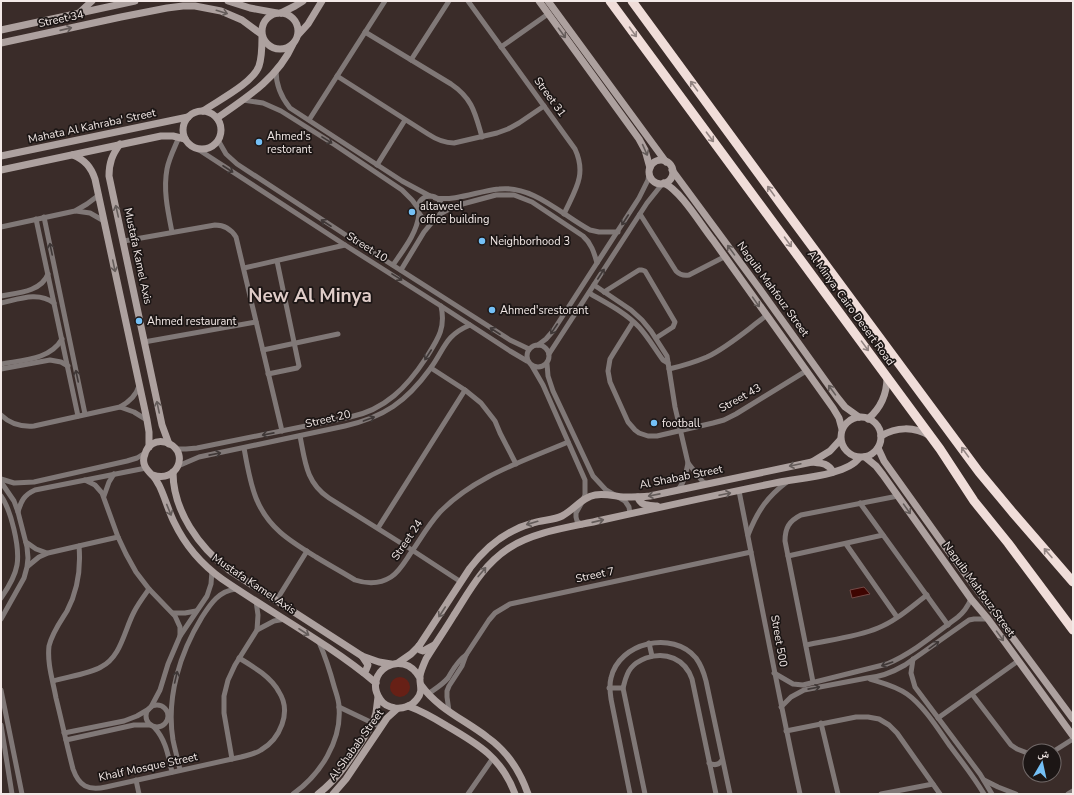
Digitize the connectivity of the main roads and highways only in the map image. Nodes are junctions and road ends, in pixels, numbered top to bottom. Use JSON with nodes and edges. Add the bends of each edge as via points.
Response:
{"nodes":[{"id":1,"x":610,"y":1,"type":"edge"},
{"id":2,"x":632,"y":1,"type":"edge"},
{"id":3,"x":1073,"y":582,"type":"edge"},
{"id":4,"x":1073,"y":630,"type":"edge"}],
"edges":[{"from":1,"to":4,"type":"highway","name":"Al Minya, Cairo Desert Road","one_way":true,"via":[[932,438],[974,501]]},
{"from":3,"to":2,"type":"highway","name":"Al Minya, Cairo Desert Road","one_way":true,"via":[[979,472]]}]}
